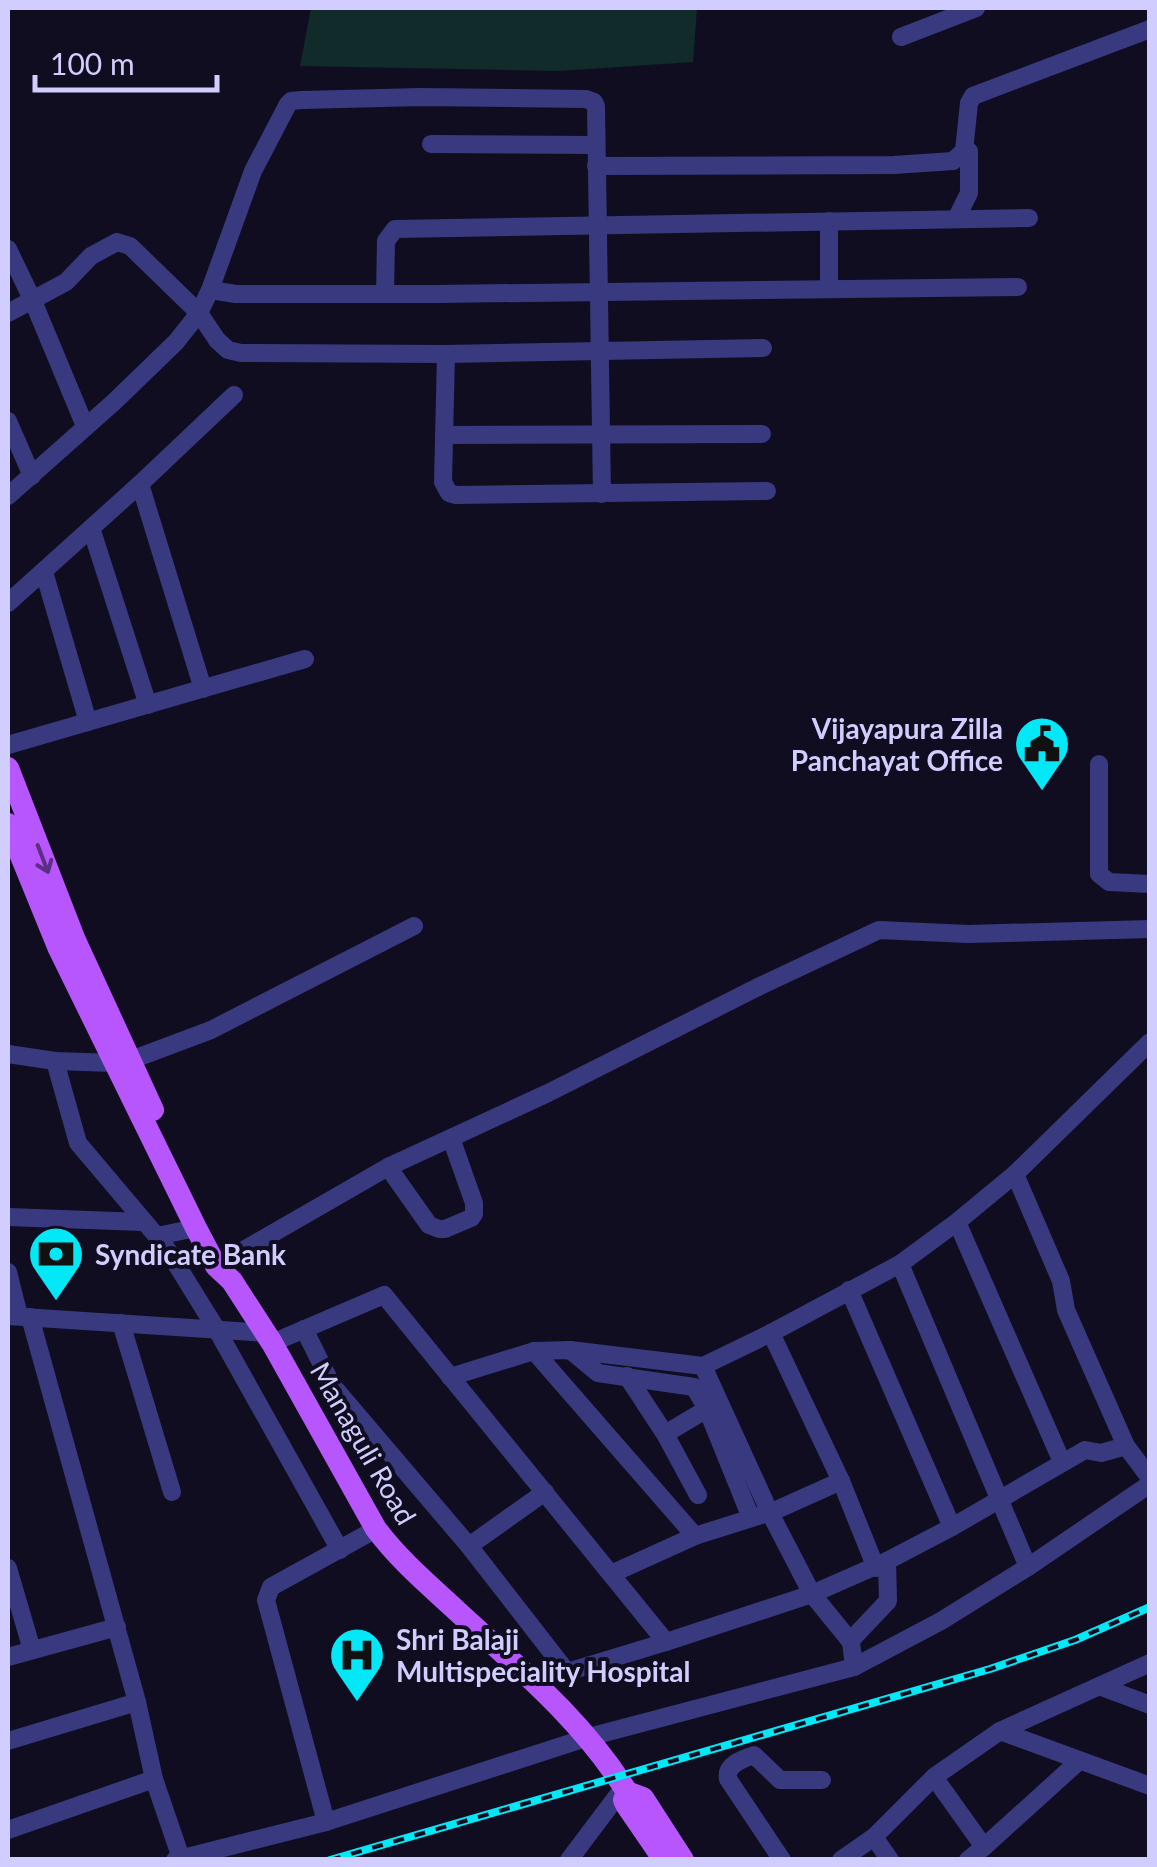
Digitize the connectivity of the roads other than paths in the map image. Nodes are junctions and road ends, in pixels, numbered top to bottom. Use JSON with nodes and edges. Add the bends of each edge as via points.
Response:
{"nodes":[{"id":1,"x":976,"y":8,"type":"edge"},
{"id":2,"x":1150,"y":29,"type":"edge"},
{"id":3,"x":901,"y":37,"type":"dead end"},
{"id":4,"x":432,"y":144,"type":"dead end"},
{"id":5,"x":596,"y":146,"type":"junction"},
{"id":6,"x":969,"y":151,"type":"dead end"},
{"id":7,"x":596,"y":166,"type":"junction"},
{"id":8,"x":1029,"y":218,"type":"dead end"},
{"id":9,"x":956,"y":219,"type":"junction"},
{"id":10,"x":829,"y":221,"type":"junction"},
{"id":11,"x":598,"y":228,"type":"junction"},
{"id":12,"x":8,"y":249,"type":"edge"},
{"id":13,"x":1018,"y":287,"type":"dead end"},
{"id":14,"x":830,"y":288,"type":"junction"},
{"id":15,"x":210,"y":290,"type":"junction"},
{"id":16,"x":600,"y":290,"type":"junction"},
{"id":17,"x":385,"y":294,"type":"junction"},
{"id":18,"x":33,"y":301,"type":"junction"},
{"id":19,"x":8,"y":313,"type":"edge"},
{"id":20,"x":199,"y":314,"type":"junction"},
{"id":21,"x":764,"y":348,"type":"dead end"},
{"id":22,"x":599,"y":350,"type":"junction"},
{"id":23,"x":446,"y":354,"type":"junction"},
{"id":24,"x":234,"y":395,"type":"dead end"},
{"id":25,"x":8,"y":421,"type":"edge"},
{"id":26,"x":85,"y":426,"type":"junction"},
{"id":27,"x":762,"y":434,"type":"dead end"},
{"id":28,"x":445,"y":435,"type":"junction"},
{"id":29,"x":601,"y":435,"type":"junction"},
{"id":30,"x":32,"y":476,"type":"junction"},
{"id":31,"x":140,"y":484,"type":"junction"},
{"id":32,"x":767,"y":491,"type":"dead end"},
{"id":33,"x":602,"y":494,"type":"junction"},
{"id":34,"x":8,"y":496,"type":"edge"},
{"id":35,"x":91,"y":528,"type":"junction"},
{"id":36,"x":44,"y":572,"type":"junction"},
{"id":37,"x":8,"y":603,"type":"edge"},
{"id":38,"x":305,"y":660,"type":"dead end"},
{"id":39,"x":203,"y":689,"type":"junction"},
{"id":40,"x":148,"y":705,"type":"junction"},
{"id":41,"x":88,"y":722,"type":"junction"},
{"id":42,"x":8,"y":745,"type":"edge"},
{"id":43,"x":1099,"y":764,"type":"dead end"},
{"id":44,"x":8,"y":768,"type":"edge"},
{"id":45,"x":8,"y":824,"type":"edge"},
{"id":46,"x":1150,"y":884,"type":"edge"},
{"id":47,"x":414,"y":926,"type":"dead end"},
{"id":48,"x":1150,"y":929,"type":"edge"},
{"id":49,"x":1150,"y":1042,"type":"edge"},
{"id":50,"x":8,"y":1054,"type":"edge"},
{"id":51,"x":55,"y":1061,"type":"junction"},
{"id":52,"x":123,"y":1061,"type":"junction"},
{"id":53,"x":451,"y":1138,"type":"junction"},
{"id":54,"x":388,"y":1167,"type":"junction"},
{"id":55,"x":1014,"y":1174,"type":"junction"},
{"id":56,"x":8,"y":1218,"type":"edge"},
{"id":57,"x":142,"y":1222,"type":"junction"},
{"id":58,"x":957,"y":1222,"type":"junction"},
{"id":59,"x":196,"y":1228,"type":"junction"},
{"id":60,"x":157,"y":1236,"type":"junction"},
{"id":61,"x":900,"y":1264,"type":"junction"},
{"id":62,"x":225,"y":1269,"type":"junction"},
{"id":63,"x":8,"y":1272,"type":"edge"},
{"id":64,"x":850,"y":1290,"type":"junction"},
{"id":65,"x":19,"y":1316,"type":"edge"},
{"id":66,"x":120,"y":1324,"type":"junction"},
{"id":67,"x":304,"y":1329,"type":"junction"},
{"id":68,"x":217,"y":1330,"type":"junction"},
{"id":69,"x":771,"y":1333,"type":"junction"},
{"id":70,"x":269,"y":1338,"type":"junction"},
{"id":71,"x":570,"y":1350,"type":"junction"},
{"id":72,"x":534,"y":1352,"type":"junction"},
{"id":73,"x":703,"y":1366,"type":"junction"},
{"id":74,"x":627,"y":1376,"type":"junction"},
{"id":75,"x":450,"y":1377,"type":"junction"},
{"id":76,"x":707,"y":1409,"type":"junction"},
{"id":77,"x":664,"y":1434,"type":"junction"},
{"id":78,"x":1126,"y":1446,"type":"junction"},
{"id":79,"x":1062,"y":1462,"type":"junction"},
{"id":80,"x":841,"y":1481,"type":"junction"},
{"id":81,"x":1150,"y":1481,"type":"edge"},
{"id":82,"x":172,"y":1492,"type":"dead end"},
{"id":83,"x":544,"y":1492,"type":"junction"},
{"id":84,"x":698,"y":1495,"type":"dead end"},
{"id":85,"x":1000,"y":1499,"type":"junction"},
{"id":86,"x":770,"y":1512,"type":"junction"},
{"id":87,"x":751,"y":1518,"type":"junction"},
{"id":88,"x":952,"y":1528,"type":"junction"},
{"id":89,"x":376,"y":1530,"type":"junction"},
{"id":90,"x":695,"y":1536,"type":"junction"},
{"id":91,"x":469,"y":1546,"type":"junction"},
{"id":92,"x":340,"y":1550,"type":"junction"},
{"id":93,"x":882,"y":1565,"type":"junction"},
{"id":94,"x":8,"y":1568,"type":"edge"},
{"id":95,"x":1028,"y":1568,"type":"junction"},
{"id":96,"x":612,"y":1574,"type":"junction"},
{"id":97,"x":812,"y":1594,"type":"junction"},
{"id":98,"x":117,"y":1627,"type":"junction"},
{"id":99,"x":666,"y":1642,"type":"junction"},
{"id":100,"x":850,"y":1642,"type":"junction"},
{"id":101,"x":32,"y":1650,"type":"junction"},
{"id":102,"x":8,"y":1657,"type":"edge"},
{"id":103,"x":1150,"y":1664,"type":"edge"},
{"id":104,"x":854,"y":1666,"type":"junction"},
{"id":105,"x":567,"y":1672,"type":"junction"},
{"id":106,"x":534,"y":1682,"type":"junction"},
{"id":107,"x":1102,"y":1686,"type":"junction"},
{"id":108,"x":138,"y":1702,"type":"junction"},
{"id":109,"x":1150,"y":1705,"type":"edge"},
{"id":110,"x":1000,"y":1731,"type":"junction"},
{"id":111,"x":589,"y":1737,"type":"junction"},
{"id":112,"x":8,"y":1740,"type":"edge"},
{"id":113,"x":1079,"y":1760,"type":"junction"},
{"id":114,"x":934,"y":1777,"type":"junction"},
{"id":115,"x":154,"y":1779,"type":"junction"},
{"id":116,"x":822,"y":1780,"type":"dead end"},
{"id":117,"x":1150,"y":1786,"type":"edge"},
{"id":118,"x":626,"y":1790,"type":"junction"},
{"id":119,"x":326,"y":1822,"type":"junction"},
{"id":120,"x":8,"y":1830,"type":"edge"},
{"id":121,"x":874,"y":1837,"type":"junction"},
{"id":122,"x":984,"y":1846,"type":"junction"},
{"id":123,"x":178,"y":1859,"type":"edge"},
{"id":124,"x":569,"y":1860,"type":"edge"},
{"id":125,"x":664,"y":1860,"type":"edge"},
{"id":126,"x":683,"y":1860,"type":"edge"},
{"id":127,"x":782,"y":1860,"type":"edge"},
{"id":128,"x":841,"y":1860,"type":"edge"},
{"id":129,"x":890,"y":1860,"type":"edge"},
{"id":130,"x":968,"y":1860,"type":"edge"}],
"edges":[{"from":1,"to":3,"type":"street"},
{"from":2,"to":7,"type":"street","via":[[972,96],[964,152],[952,161]]},
{"from":4,"to":5,"type":"street"},
{"from":5,"to":7,"type":"street"},
{"from":5,"to":15,"type":"street","via":[[596,106],[590,100],[291,101],[253,171]]},
{"from":6,"to":9,"type":"street","via":[[969,194]]},
{"from":7,"to":11,"type":"street"},
{"from":8,"to":9,"type":"street"},
{"from":9,"to":10,"type":"street"},
{"from":10,"to":11,"type":"street"},
{"from":10,"to":14,"type":"street"},
{"from":11,"to":16,"type":"street"},
{"from":11,"to":17,"type":"street","via":[[395,230],[386,241]]},
{"from":12,"to":18,"type":"street"},
{"from":13,"to":14,"type":"street"},
{"from":14,"to":16,"type":"street"},
{"from":15,"to":17,"type":"street"},
{"from":15,"to":20,"type":"street"},
{"from":16,"to":17,"type":"street"},
{"from":16,"to":22,"type":"street"},
{"from":18,"to":19,"type":"street"},
{"from":18,"to":20,"type":"street","via":[[116,242],[130,246]]},
{"from":18,"to":26,"type":"street"},
{"from":20,"to":23,"type":"street","via":[[228,350]]},
{"from":20,"to":26,"type":"street"},
{"from":21,"to":22,"type":"street"},
{"from":22,"to":23,"type":"street"},
{"from":22,"to":29,"type":"street"},
{"from":23,"to":28,"type":"street"},
{"from":24,"to":31,"type":"street"},
{"from":25,"to":30,"type":"street"},
{"from":26,"to":30,"type":"street"},
{"from":27,"to":29,"type":"street"},
{"from":28,"to":29,"type":"street"},
{"from":28,"to":33,"type":"street","via":[[448,493]]},
{"from":29,"to":33,"type":"street"},
{"from":30,"to":34,"type":"street"},
{"from":31,"to":35,"type":"street"},
{"from":31,"to":39,"type":"street"},
{"from":32,"to":33,"type":"street"},
{"from":35,"to":36,"type":"street"},
{"from":35,"to":40,"type":"street"},
{"from":36,"to":37,"type":"street"},
{"from":36,"to":41,"type":"street"},
{"from":38,"to":39,"type":"street"},
{"from":39,"to":40,"type":"street"},
{"from":40,"to":41,"type":"street"},
{"from":41,"to":42,"type":"street"},
{"from":43,"to":46,"type":"street","via":[[1098,874],[1114,883]]},
{"from":44,"to":52,"type":"main road","name":"Managuli Road","one_way":true},
{"from":45,"to":52,"type":"main road","name":"Managuli Road","via":[[59,949]]},
{"from":47,"to":52,"type":"street","via":[[211,1030]]},
{"from":48,"to":53,"type":"street","via":[[879,930]]},
{"from":49,"to":55,"type":"street"},
{"from":50,"to":51,"type":"street"},
{"from":51,"to":52,"type":"street"},
{"from":51,"to":57,"type":"street","via":[[74,1136]]},
{"from":52,"to":59,"type":"main road","name":"Managuli Road"},
{"from":52,"to":62,"type":"main road","name":"Managuli Road"},
{"from":53,"to":54,"type":"street"},
{"from":53,"to":54,"type":"street","via":[[474,1214],[446,1230],[429,1225]]},
{"from":54,"to":62,"type":"street"},
{"from":55,"to":58,"type":"street"},
{"from":55,"to":78,"type":"street"},
{"from":56,"to":57,"type":"street"},
{"from":57,"to":60,"type":"street"},
{"from":58,"to":61,"type":"street"},
{"from":58,"to":79,"type":"street"},
{"from":59,"to":60,"type":"street"},
{"from":59,"to":62,"type":"main road","name":"Managuli Road"},
{"from":60,"to":68,"type":"street"},
{"from":61,"to":64,"type":"street"},
{"from":61,"to":85,"type":"street"},
{"from":62,"to":70,"type":"main road","name":"Managuli Road"},
{"from":63,"to":65,"type":"street"},
{"from":64,"to":69,"type":"street"},
{"from":64,"to":88,"type":"street"},
{"from":65,"to":66,"type":"street"},
{"from":65,"to":98,"type":"street"},
{"from":66,"to":68,"type":"street"},
{"from":66,"to":82,"type":"street"},
{"from":67,"to":70,"type":"street"},
{"from":67,"to":75,"type":"street","via":[[384,1295]]},
{"from":67,"to":91,"type":"street","via":[[332,1385]]},
{"from":68,"to":70,"type":"street"},
{"from":68,"to":92,"type":"street"},
{"from":69,"to":73,"type":"street"},
{"from":69,"to":80,"type":"street"},
{"from":70,"to":89,"type":"main road","name":"Managuli Road"},
{"from":71,"to":72,"type":"street"},
{"from":71,"to":73,"type":"street"},
{"from":71,"to":74,"type":"street","via":[[598,1373]]},
{"from":72,"to":75,"type":"street"},
{"from":72,"to":90,"type":"street"},
{"from":73,"to":86,"type":"street"},
{"from":74,"to":76,"type":"street","via":[[691,1385]]},
{"from":74,"to":77,"type":"street"},
{"from":75,"to":83,"type":"street"},
{"from":76,"to":77,"type":"street"},
{"from":76,"to":87,"type":"street"},
{"from":77,"to":84,"type":"street"},
{"from":78,"to":79,"type":"street","via":[[1085,1450]]},
{"from":78,"to":81,"type":"street"},
{"from":79,"to":85,"type":"street"},
{"from":80,"to":86,"type":"street"},
{"from":80,"to":93,"type":"street"},
{"from":81,"to":95,"type":"street"},
{"from":83,"to":91,"type":"street"},
{"from":83,"to":96,"type":"street"},
{"from":85,"to":88,"type":"street"},
{"from":85,"to":95,"type":"street"},
{"from":86,"to":87,"type":"street"},
{"from":86,"to":97,"type":"street"},
{"from":87,"to":90,"type":"street"},
{"from":88,"to":93,"type":"street"},
{"from":89,"to":92,"type":"street"},
{"from":89,"to":106,"type":"main road","name":"Managuli Road"},
{"from":90,"to":96,"type":"street"},
{"from":91,"to":105,"type":"street"},
{"from":92,"to":119,"type":"street","via":[[271,1586],[266,1600]]},
{"from":93,"to":97,"type":"street"},
{"from":93,"to":100,"type":"street","via":[[888,1601]]},
{"from":94,"to":101,"type":"street"},
{"from":95,"to":104,"type":"street"},
{"from":96,"to":99,"type":"street"},
{"from":97,"to":99,"type":"street"},
{"from":97,"to":100,"type":"street"},
{"from":98,"to":101,"type":"street"},
{"from":98,"to":108,"type":"street"},
{"from":99,"to":105,"type":"street"},
{"from":100,"to":104,"type":"street"},
{"from":101,"to":102,"type":"street"},
{"from":103,"to":107,"type":"street"},
{"from":104,"to":111,"type":"street"},
{"from":105,"to":106,"type":"street"},
{"from":106,"to":111,"type":"main road","name":"Managuli Road"},
{"from":107,"to":109,"type":"street"},
{"from":107,"to":110,"type":"street"},
{"from":108,"to":112,"type":"street"},
{"from":108,"to":115,"type":"street"},
{"from":110,"to":113,"type":"street"},
{"from":110,"to":114,"type":"street"},
{"from":111,"to":118,"type":"main road","name":"Managuli Road"},
{"from":111,"to":119,"type":"street"},
{"from":113,"to":117,"type":"street"},
{"from":113,"to":122,"type":"street"},
{"from":114,"to":121,"type":"street"},
{"from":114,"to":122,"type":"street"},
{"from":115,"to":120,"type":"street"},
{"from":115,"to":123,"type":"street"},
{"from":116,"to":127,"type":"street","via":[[780,1780],[754,1755],[726,1772]]},
{"from":118,"to":124,"type":"street"},
{"from":118,"to":125,"type":"main road","name":"Managuli Road","via":[[627,1806]]},
{"from":118,"to":126,"type":"main road","name":"Managuli Road","via":[[643,1798]]},
{"from":119,"to":123,"type":"street"},
{"from":121,"to":128,"type":"street"},
{"from":121,"to":129,"type":"street"},
{"from":122,"to":130,"type":"street"}]}
